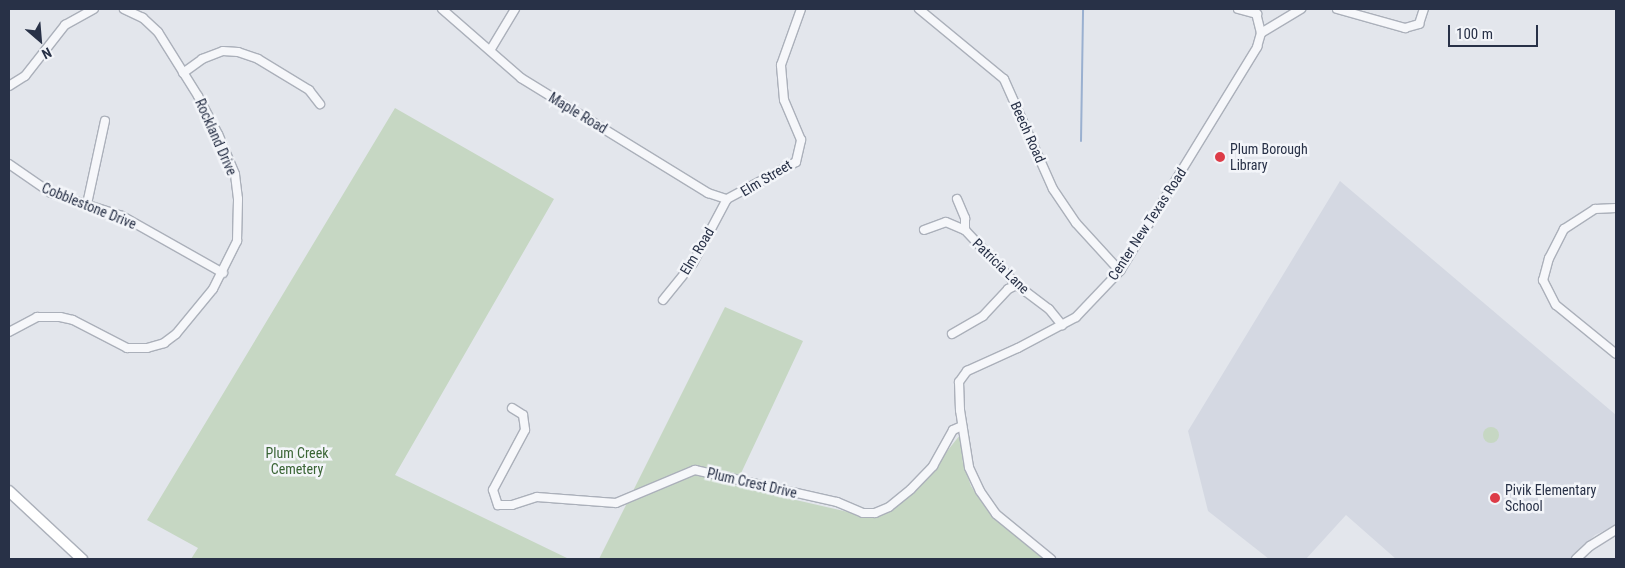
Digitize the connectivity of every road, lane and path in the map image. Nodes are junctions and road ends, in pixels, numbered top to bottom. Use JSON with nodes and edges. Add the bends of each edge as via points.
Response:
{"nodes":[{"id":1,"x":94,"y":9,"type":"edge"},
{"id":2,"x":124,"y":9,"type":"edge"},
{"id":3,"x":442,"y":9,"type":"edge"},
{"id":4,"x":515,"y":9,"type":"edge"},
{"id":5,"x":801,"y":9,"type":"edge"},
{"id":6,"x":919,"y":9,"type":"edge"},
{"id":7,"x":1238,"y":9,"type":"edge"},
{"id":8,"x":1301,"y":9,"type":"edge"},
{"id":9,"x":1337,"y":9,"type":"edge"},
{"id":10,"x":1424,"y":9,"type":"edge"},
{"id":11,"x":1256,"y":11,"type":"edge"},
{"id":12,"x":1261,"y":33,"type":"junction"},
{"id":13,"x":491,"y":49,"type":"junction"},
{"id":14,"x":183,"y":73,"type":"junction"},
{"id":15,"x":9,"y":86,"type":"edge"},
{"id":16,"x":320,"y":104,"type":"dead end"},
{"id":17,"x":105,"y":121,"type":"dead end"},
{"id":18,"x":9,"y":164,"type":"edge"},
{"id":19,"x":727,"y":199,"type":"junction"},
{"id":20,"x":957,"y":199,"type":"dead end"},
{"id":21,"x":87,"y":204,"type":"junction"},
{"id":22,"x":1616,"y":208,"type":"edge"},
{"id":23,"x":924,"y":230,"type":"dead end"},
{"id":24,"x":965,"y":230,"type":"junction"},
{"id":25,"x":1120,"y":271,"type":"junction"},
{"id":26,"x":223,"y":273,"type":"junction"},
{"id":27,"x":1017,"y":285,"type":"junction"},
{"id":28,"x":663,"y":300,"type":"dead end"},
{"id":29,"x":1062,"y":325,"type":"junction"},
{"id":30,"x":9,"y":332,"type":"edge"},
{"id":31,"x":952,"y":334,"type":"dead end"},
{"id":32,"x":1616,"y":354,"type":"edge"},
{"id":33,"x":512,"y":408,"type":"dead end"},
{"id":34,"x":962,"y":426,"type":"junction"},
{"id":35,"x":9,"y":491,"type":"edge"},
{"id":36,"x":1616,"y":530,"type":"edge"},
{"id":37,"x":82,"y":559,"type":"edge"},
{"id":38,"x":1051,"y":559,"type":"edge"},
{"id":39,"x":1576,"y":559,"type":"edge"}],
"edges":[{"from":1,"to":15,"type":"street","via":[[65,24],[25,76]]},
{"from":2,"to":14,"type":"street","name":"Rockland Drive","via":[[143,18],[158,32]]},
{"from":3,"to":13,"type":"street","name":"Maple Road"},
{"from":4,"to":13,"type":"street"},
{"from":5,"to":19,"type":"street","name":"Elm Street","via":[[781,65],[784,100],[801,140],[796,162]]},
{"from":6,"to":25,"type":"street","name":"Beech Road","via":[[1004,79],[1053,189],[1076,223]]},
{"from":7,"to":11,"type":"street"},
{"from":8,"to":12,"type":"street"},
{"from":9,"to":10,"type":"street","via":[[1405,28],[1414,27]]},
{"from":11,"to":12,"type":"street"},
{"from":12,"to":25,"type":"street","name":"Center New Texas Road","via":[[1245,67]]},
{"from":13,"to":19,"type":"street","name":"Maple Road","via":[[539,90],[708,193]]},
{"from":14,"to":16,"type":"street","via":[[212,55],[238,52],[258,59],[310,90]]},
{"from":14,"to":26,"type":"street","name":"Rockland Drive","via":[[198,96],[235,174],[239,222],[237,241]]},
{"from":17,"to":21,"type":"street"},
{"from":18,"to":21,"type":"street","name":"Cobblestone Drive","via":[[51,193]]},
{"from":19,"to":28,"type":"street","name":"Elm Road","via":[[693,263]]},
{"from":20,"to":24,"type":"street","name":"Patricia Lane","via":[[965,218]]},
{"from":21,"to":26,"type":"street","name":"Cobblestone Drive","via":[[122,216]]},
{"from":22,"to":32,"type":"street","via":[[1595,209],[1564,228],[1549,258],[1543,280],[1556,305]]},
{"from":23,"to":24,"type":"street","via":[[946,222]]},
{"from":24,"to":27,"type":"street","name":"Patricia Lane"},
{"from":25,"to":29,"type":"street","name":"Center New Texas Road","via":[[1090,305]]},
{"from":26,"to":30,"type":"street","name":"Rockland Drive","via":[[176,334],[153,347],[127,348],[60,316],[37,317]]},
{"from":27,"to":29,"type":"street","name":"Patricia Lane","via":[[1049,309]]},
{"from":27,"to":31,"type":"street","via":[[1008,289],[983,316]]},
{"from":29,"to":34,"type":"street","name":"Center New Texas Road","via":[[967,371],[958,390]]},
{"from":33,"to":34,"type":"street","name":"Plum Crest Drive","via":[[522,415],[525,430],[493,490],[498,505],[537,498],[616,503],[695,470],[828,500],[863,514],[875,513],[889,507],[911,489],[933,466],[953,430]]},
{"from":34,"to":38,"type":"street","name":"Center New Texas Road","via":[[969,466],[980,491],[996,514]]},
{"from":35,"to":37,"type":"main road"},
{"from":36,"to":39,"type":"street"}]}
